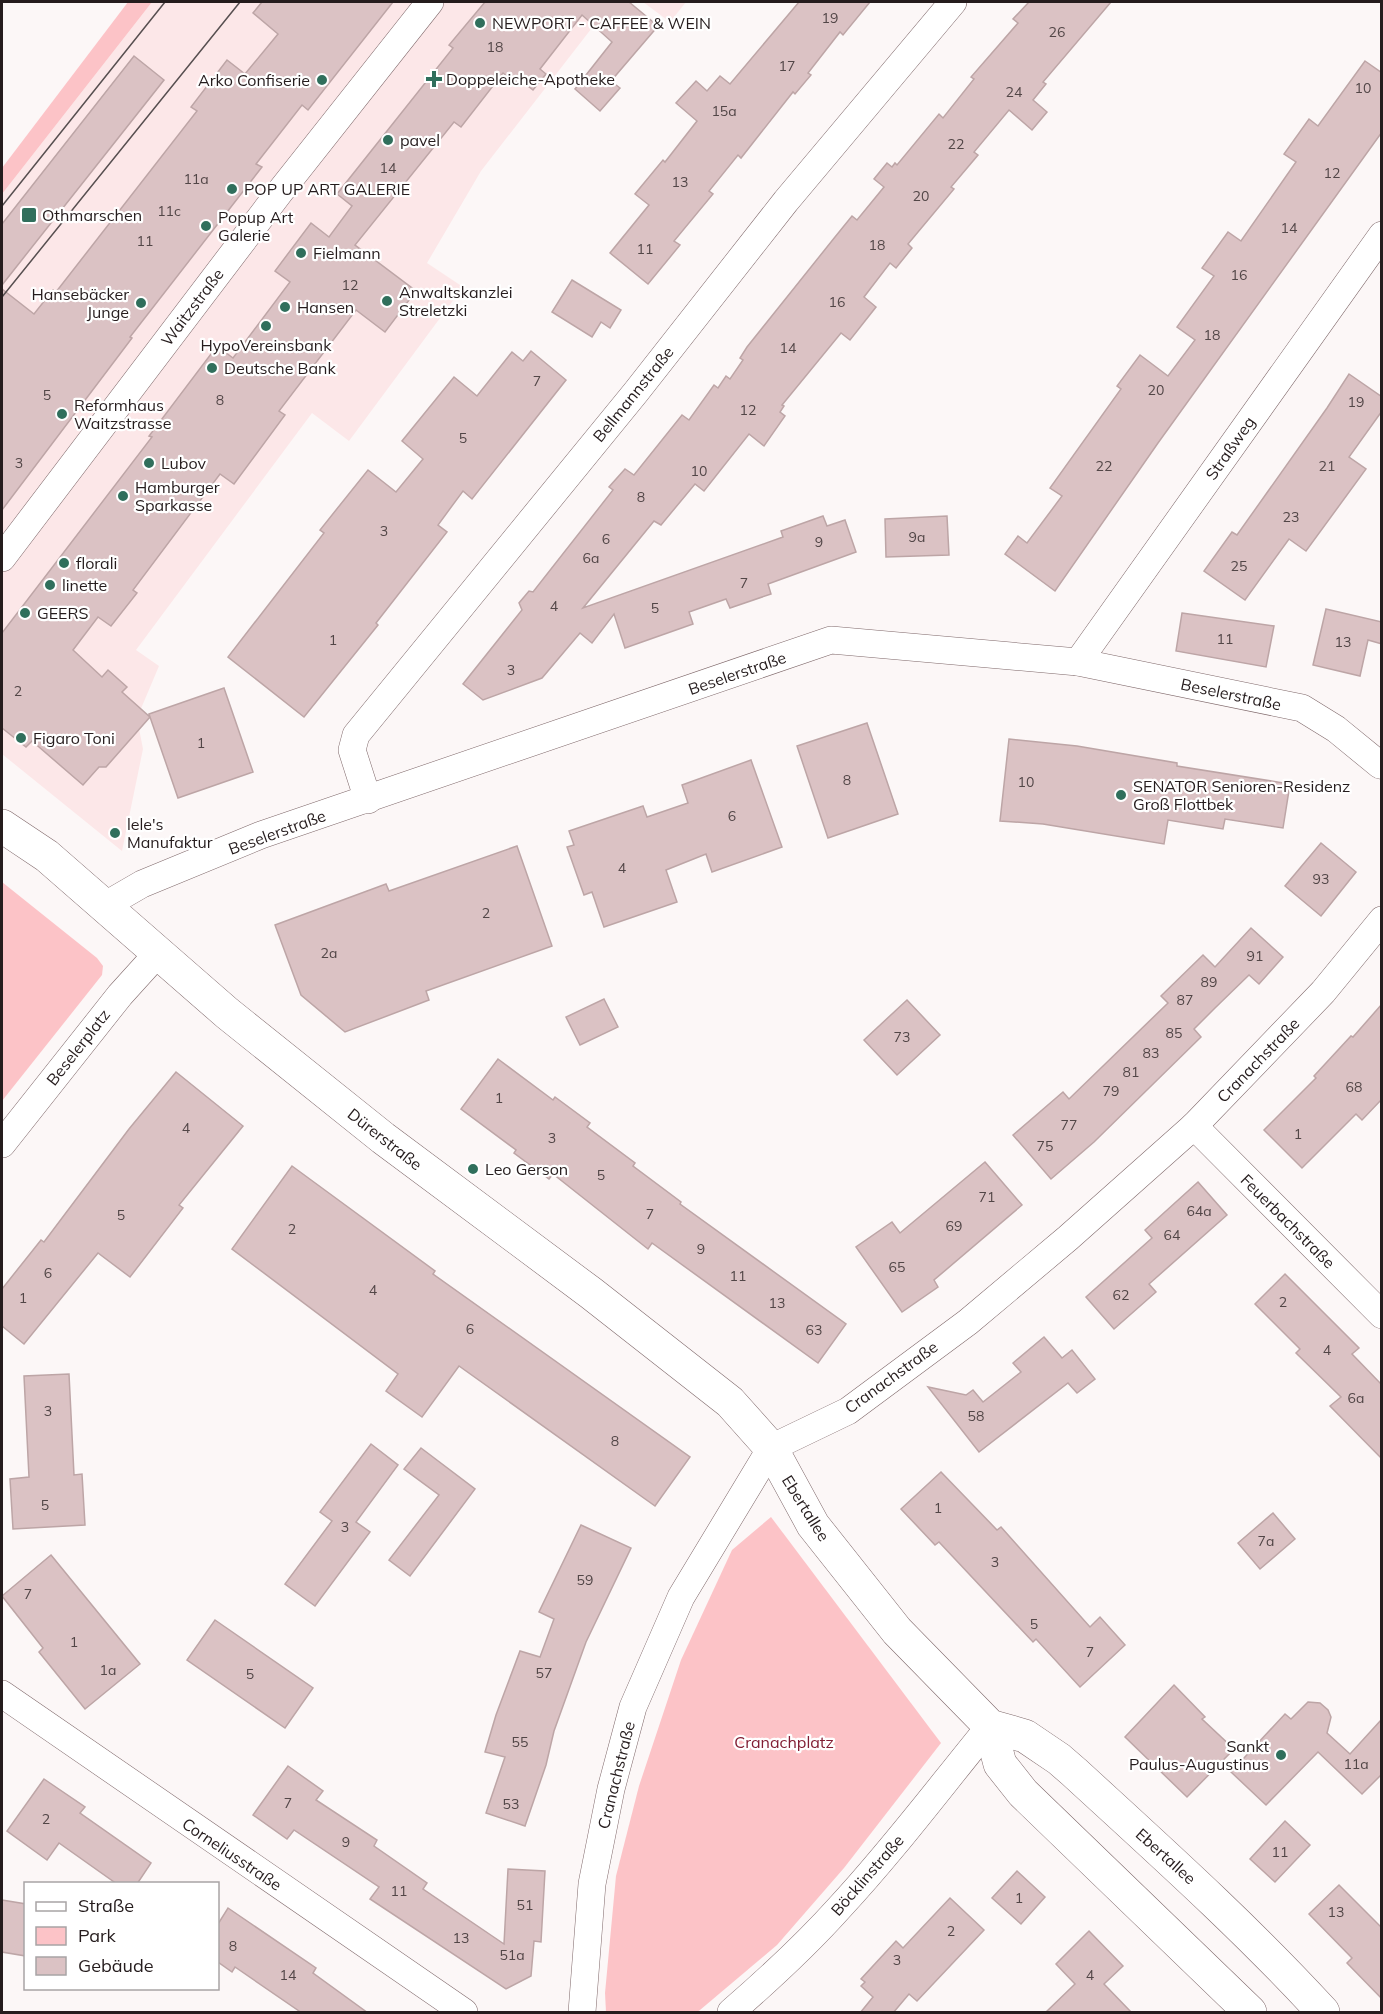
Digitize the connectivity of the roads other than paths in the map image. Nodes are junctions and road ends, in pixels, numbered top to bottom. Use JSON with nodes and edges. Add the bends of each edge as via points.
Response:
{"nodes":[{"id":1,"x":430,"y":2,"type":"edge"},
{"id":2,"x":953,"y":2,"type":"edge"},
{"id":3,"x":1382,"y":235,"type":"edge"},
{"id":4,"x":2,"y":558,"type":"edge"},
{"id":5,"x":1078,"y":662,"type":"junction"},
{"id":6,"x":1381,"y":765,"type":"edge"},
{"id":7,"x":368,"y":800,"type":"junction"},
{"id":8,"x":2,"y":826,"type":"edge"},
{"id":9,"x":104,"y":906,"type":"junction"},
{"id":10,"x":1382,"y":920,"type":"edge"},
{"id":11,"x":158,"y":953,"type":"junction"},
{"id":12,"x":1194,"y":1126,"type":"junction"},
{"id":13,"x":2,"y":1144,"type":"edge"},
{"id":14,"x":1382,"y":1315,"type":"edge"},
{"id":15,"x":771,"y":1448,"type":"junction"},
{"id":16,"x":2,"y":1694,"type":"edge"},
{"id":17,"x":990,"y":1726,"type":"junction"},
{"id":18,"x":464,"y":2013,"type":"edge"},
{"id":19,"x":582,"y":2013,"type":"edge"},
{"id":20,"x":731,"y":2013,"type":"edge"},
{"id":21,"x":1250,"y":2013,"type":"edge"},
{"id":22,"x":1323,"y":2013,"type":"edge"}],
"edges":[{"from":1,"to":4,"type":"street","name":"Waitzstraße","via":[[279,193]]},
{"from":2,"to":7,"type":"street","name":"Bellmannstraße","via":[[786,201],[356,735],[352,750]]},
{"from":3,"to":5,"type":"street","name":"Straßweg"},
{"from":5,"to":6,"type":"street","name":"Beselerstraße","via":[[1302,708]]},
{"from":5,"to":7,"type":"street","name":"Beselerstraße","via":[[831,640]]},
{"from":7,"to":9,"type":"street","name":"Beselerstraße","via":[[261,835],[142,884]]},
{"from":8,"to":9,"type":"main road","name":"Dürerstraße","via":[[47,856]]},
{"from":9,"to":11,"type":"main road","name":"Dürerstraße"},
{"from":10,"to":12,"type":"street","name":"Cranachstraße","via":[[1323,992]]},
{"from":11,"to":13,"type":"street","name":"Beselerplatz"},
{"from":11,"to":15,"type":"main road","name":"Dürerstraße","via":[[383,1138],[730,1402]]},
{"from":12,"to":14,"type":"street","name":"Feuerbachstraße"},
{"from":12,"to":15,"type":"street","name":"Cranachstraße","via":[[968,1322],[848,1411]]},
{"from":15,"to":17,"type":"main road","name":"Ebertallee","via":[[813,1526],[897,1631]]},
{"from":15,"to":19,"type":"street","name":"Cranachstraße","via":[[681,1597],[633,1707],[611,1788],[592,1884]]},
{"from":16,"to":18,"type":"street","name":"Corneliusstraße"},
{"from":17,"to":20,"type":"street","name":"Böcklinstraße","via":[[840,1908]]},
{"from":17,"to":21,"type":"main road","name":"Ebertallee","via":[[1000,1764],[1023,1793]]},
{"from":17,"to":22,"type":"main road","name":"Ebertallee","via":[[1025,1736],[1059,1759],[1197,1885]]}]}
